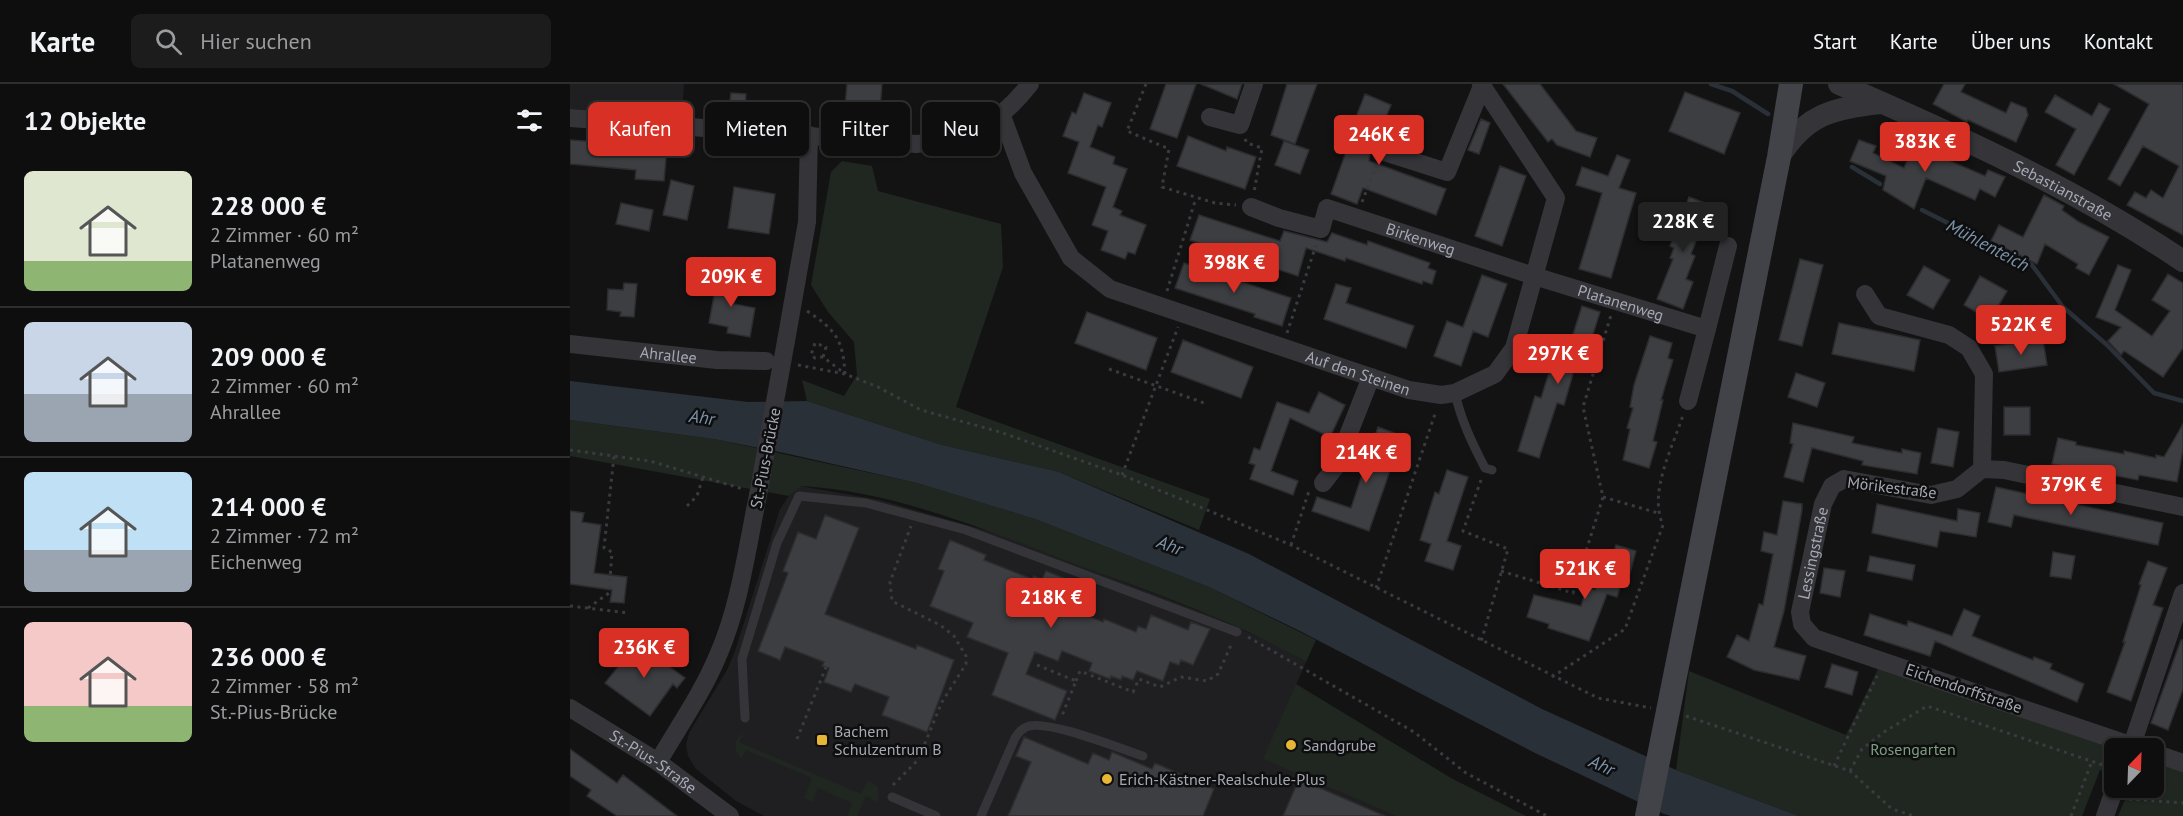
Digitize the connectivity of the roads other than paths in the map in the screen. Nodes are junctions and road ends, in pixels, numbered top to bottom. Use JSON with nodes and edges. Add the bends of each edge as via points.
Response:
{"nodes":[{"id":1,"x":1030,"y":84,"type":"edge"},
{"id":2,"x":1254,"y":84,"type":"edge"},
{"id":3,"x":1791,"y":84,"type":"edge"},
{"id":4,"x":1839,"y":84,"type":"edge"},
{"id":5,"x":1481,"y":85,"type":"edge"},
{"id":6,"x":1883,"y":103,"type":"junction"},
{"id":7,"x":1002,"y":116,"type":"junction"},
{"id":8,"x":1210,"y":117,"type":"dead end"},
{"id":9,"x":570,"y":118,"type":"edge"},
{"id":10,"x":705,"y":128,"type":"edge"},
{"id":11,"x":809,"y":135,"type":"edge"},
{"id":12,"x":1381,"y":151,"type":"road end"},
{"id":13,"x":809,"y":156,"type":"edge"},
{"id":14,"x":1779,"y":157,"type":"junction"},
{"id":15,"x":1251,"y":207,"type":"road end"},
{"id":16,"x":1728,"y":246,"type":"dead end"},
{"id":17,"x":2183,"y":261,"type":"edge"},
{"id":18,"x":1534,"y":276,"type":"junction"},
{"id":19,"x":1865,"y":294,"type":"dead end"},
{"id":20,"x":1707,"y":329,"type":"junction"},
{"id":21,"x":570,"y":344,"type":"edge"},
{"id":22,"x":766,"y":361,"type":"dead end"},
{"id":23,"x":1371,"y":377,"type":"junction"},
{"id":24,"x":1448,"y":394,"type":"junction"},
{"id":25,"x":1688,"y":401,"type":"road end"},
{"id":26,"x":1489,"y":469,"type":"road end"},
{"id":27,"x":1982,"y":469,"type":"junction"},
{"id":28,"x":1323,"y":483,"type":"road end"},
{"id":29,"x":1832,"y":486,"type":"joint"},
{"id":30,"x":2183,"y":507,"type":"edge"},
{"id":31,"x":2183,"y":593,"type":"edge"},
{"id":32,"x":1802,"y":624,"type":"joint"},
{"id":33,"x":1237,"y":632,"type":"road end"},
{"id":34,"x":571,"y":711,"type":"edge"},
{"id":35,"x":745,"y":718,"type":"dead end"},
{"id":36,"x":2105,"y":738,"type":"edge"},
{"id":37,"x":2137,"y":738,"type":"edge"},
{"id":38,"x":1143,"y":756,"type":"dead end"},
{"id":39,"x":2164,"y":756,"type":"edge"},
{"id":40,"x":658,"y":762,"type":"junction"},
{"id":41,"x":2183,"y":763,"type":"edge"},
{"id":42,"x":892,"y":797,"type":"dead end"},
{"id":43,"x":2111,"y":798,"type":"edge"},
{"id":44,"x":730,"y":816,"type":"edge"},
{"id":45,"x":936,"y":816,"type":"edge"},
{"id":46,"x":981,"y":816,"type":"edge"},
{"id":47,"x":1647,"y":816,"type":"edge"},
{"id":48,"x":2105,"y":816,"type":"edge"}],
"edges":[{"from":1,"to":7,"type":"street"},
{"from":2,"to":8,"type":"street","via":[[1240,126]]},
{"from":3,"to":14,"type":"main road"},
{"from":4,"to":6,"type":"street","name":"Sebastianstraße"},
{"from":5,"to":12,"type":"street","via":[[1447,172]]},
{"from":5,"to":18,"type":"street","via":[[1556,198]]},
{"from":6,"to":14,"type":"street","via":[[1833,110],[1812,120],[1791,137]]},
{"from":6,"to":17,"type":"street","name":"Sebastianstraße","via":[[1989,150]]},
{"from":7,"to":11,"type":"street","via":[[946,142],[916,144]]},
{"from":7,"to":23,"type":"street","name":"Auf den Steinen","via":[[1023,173],[1071,258],[1110,289]]},
{"from":9,"to":10,"type":"street"},
{"from":13,"to":40,"type":"street","name":"St.-Pius-Brücke","bridge":true,"via":[[807,222],[794,306],[751,492],[740,585],[720,651],[705,684]]},
{"from":14,"to":47,"type":"main road","via":[[1660,716]]},
{"from":15,"to":18,"type":"street","name":"Birkenweg","via":[[1321,229],[1328,208]]},
{"from":16,"to":20,"type":"street"},
{"from":18,"to":20,"type":"street","name":"Platanenweg"},
{"from":18,"to":24,"type":"street","via":[[1514,348],[1495,374]]},
{"from":19,"to":27,"type":"street","via":[[1880,316],[1949,335],[1969,348],[1984,374]]},
{"from":20,"to":25,"type":"street"},
{"from":21,"to":22,"type":"street","name":"Ahrallee","via":[[717,360]]},
{"from":23,"to":24,"type":"street","name":"Auf den Steinen","via":[[1409,390]]},
{"from":23,"to":28,"type":"street","via":[[1336,466]]},
{"from":24,"to":26,"type":"lane"},
{"from":27,"to":29,"type":"street","name":"Mörikestraße","via":[[1944,494],[1844,479]]},
{"from":27,"to":30,"type":"street","via":[[2039,475]]},
{"from":29,"to":32,"type":"street","name":"Lessingstraße","via":[[1823,504],[1800,612]]},
{"from":31,"to":37,"type":"street"},
{"from":32,"to":36,"type":"street","name":"Eichendorffstraße","via":[[1814,638]]},
{"from":33,"to":35,"type":"lane","via":[[1025,550],[915,514],[866,503],[799,496],[777,543],[742,659]]},
{"from":34,"to":40,"type":"street","name":"St.-Pius-Straße"},
{"from":38,"to":46,"type":"lane","via":[[1056,728],[1037,726],[1020,730]]},
{"from":39,"to":41,"type":"street"},
{"from":40,"to":44,"type":"street","name":"St.-Pius-Straße"},
{"from":42,"to":45,"type":"lane"},
{"from":43,"to":48,"type":"street"}]}
